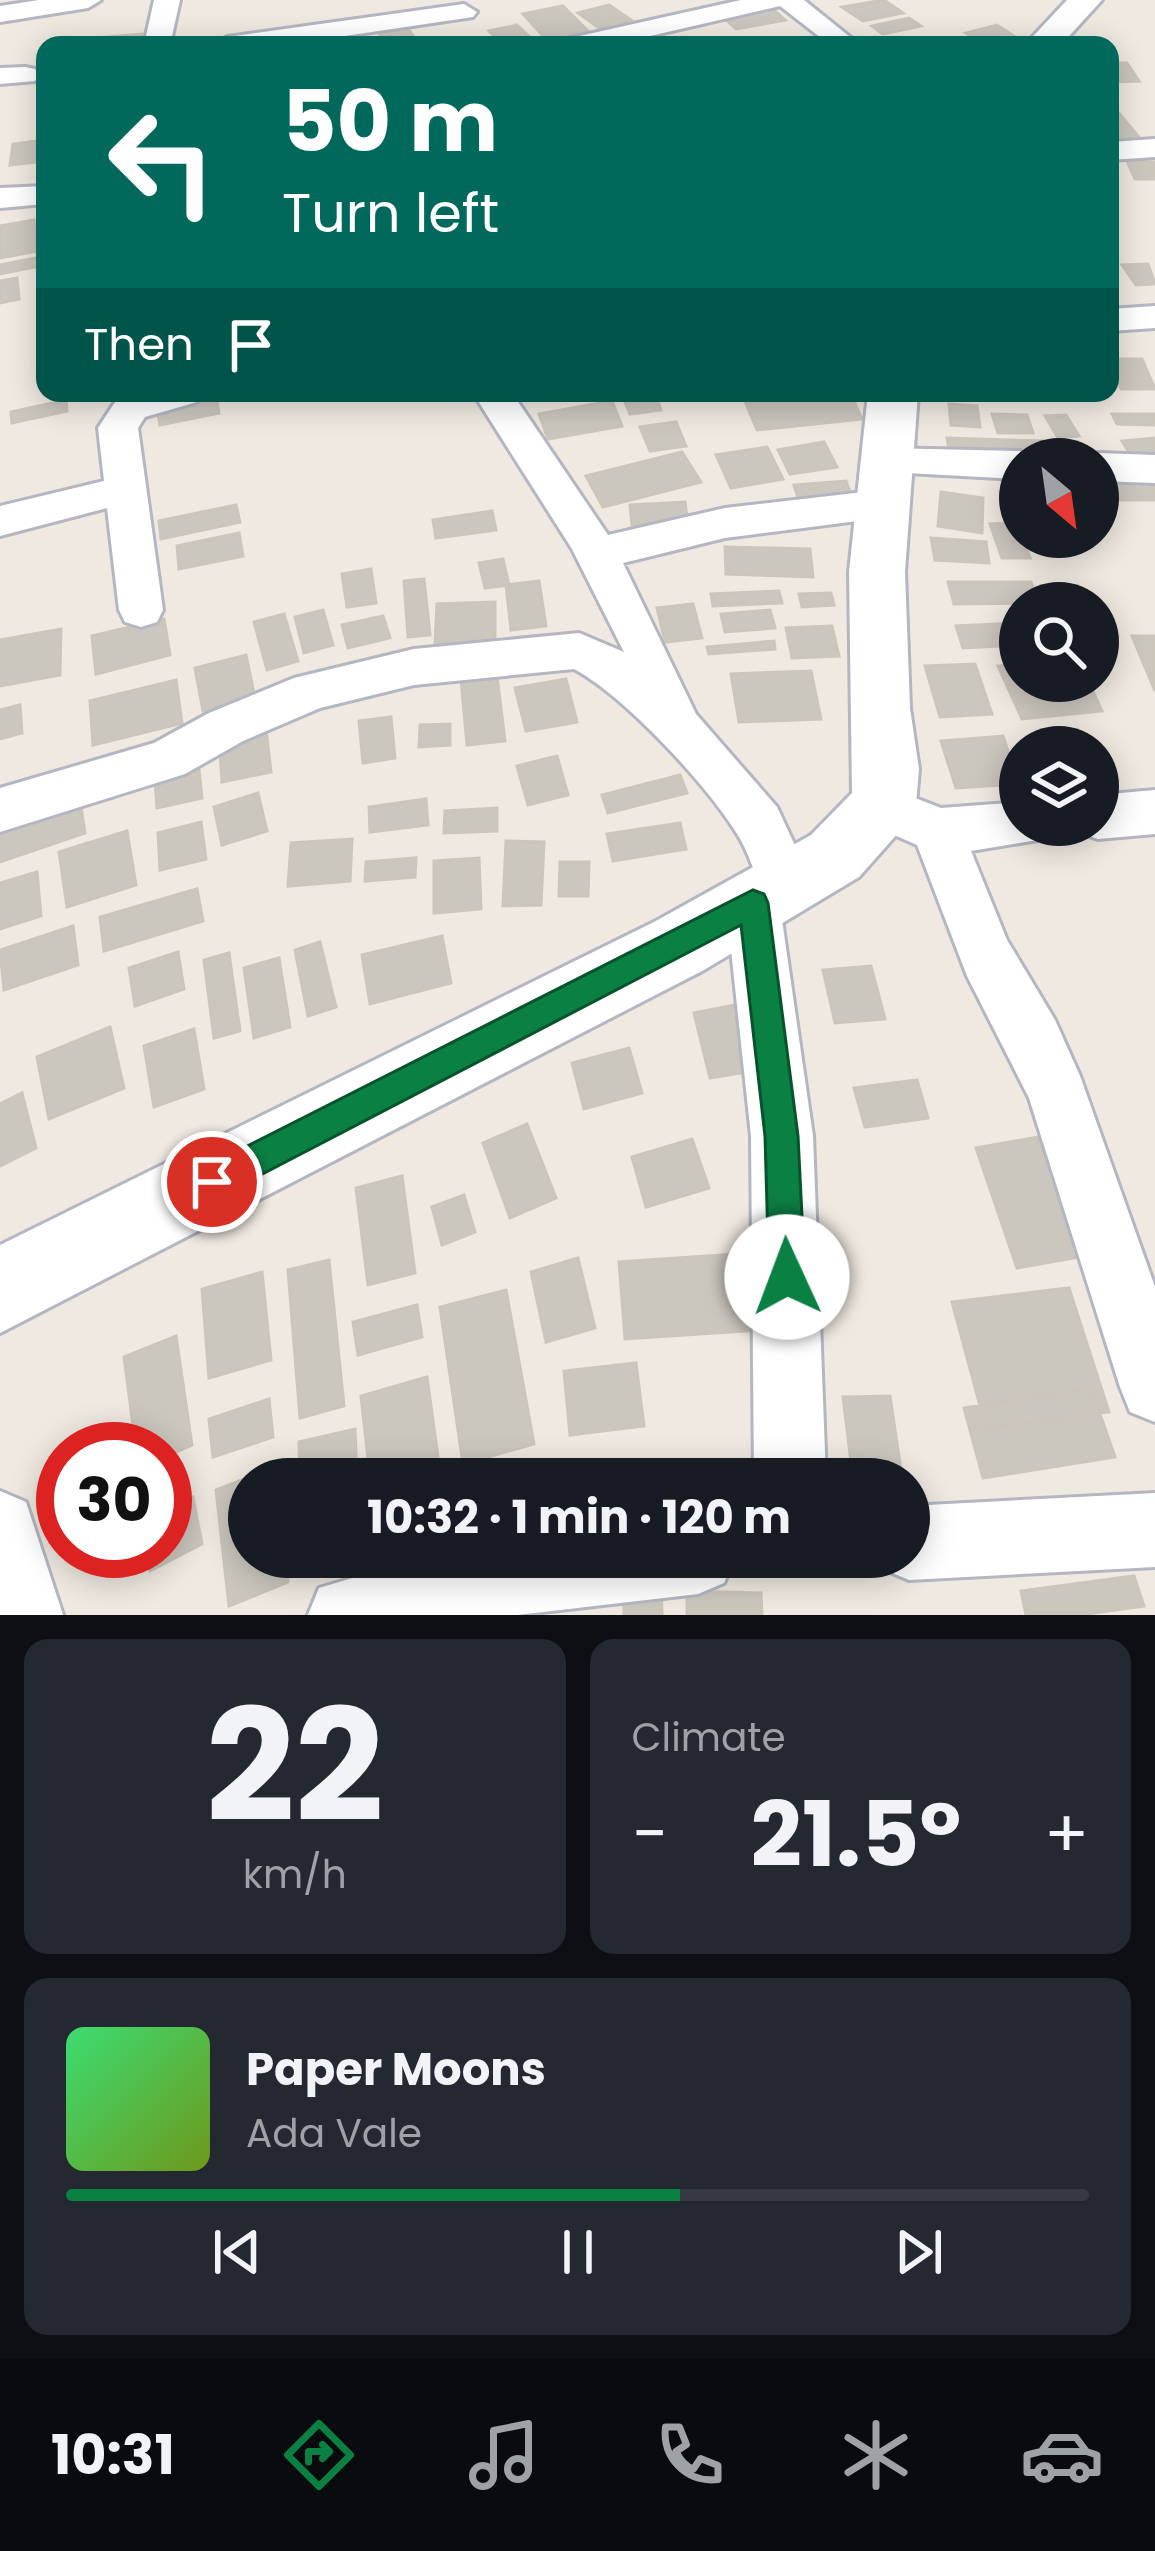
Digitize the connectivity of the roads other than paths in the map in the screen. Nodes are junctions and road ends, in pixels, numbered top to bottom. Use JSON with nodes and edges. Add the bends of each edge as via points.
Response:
{"nodes":[{"id":1,"x":88,"y":0,"type":"edge"},
{"id":2,"x":167,"y":0,"type":"edge"},
{"id":3,"x":775,"y":0,"type":"edge"},
{"id":4,"x":788,"y":0,"type":"edge"},
{"id":5,"x":1086,"y":0,"type":"edge"},
{"id":6,"x":465,"y":9,"type":"edge"},
{"id":7,"x":0,"y":14,"type":"edge"},
{"id":8,"x":323,"y":27,"type":"edge"},
{"id":9,"x":159,"y":36,"type":"edge"},
{"id":10,"x":275,"y":36,"type":"edge"},
{"id":11,"x":616,"y":36,"type":"edge"},
{"id":12,"x":835,"y":36,"type":"edge"},
{"id":13,"x":1051,"y":36,"type":"edge"},
{"id":14,"x":1155,"y":148,"type":"edge"},
{"id":15,"x":1119,"y":150,"type":"edge"},
{"id":16,"x":36,"y":196,"type":"edge"},
{"id":17,"x":0,"y":198,"type":"edge"},
{"id":18,"x":1155,"y":316,"type":"edge"},
{"id":19,"x":1119,"y":319,"type":"edge"},
{"id":20,"x":144,"y":402,"type":"edge"},
{"id":21,"x":498,"y":402,"type":"edge"},
{"id":22,"x":892,"y":402,"type":"edge"},
{"id":23,"x":999,"y":468,"type":"edge"},
{"id":24,"x":1119,"y":468,"type":"edge"},
{"id":25,"x":1155,"y":469,"type":"edge"},
{"id":26,"x":883,"y":482,"type":"junction"},
{"id":27,"x":127,"y":490,"type":"junction"},
{"id":28,"x":0,"y":521,"type":"edge"},
{"id":29,"x":599,"y":554,"type":"junction"},
{"id":30,"x":141,"y":610,"type":"dead end"},
{"id":31,"x":676,"y":726,"type":"junction"},
{"id":32,"x":0,"y":810,"type":"edge"},
{"id":33,"x":1155,"y":812,"type":"edge"},
{"id":34,"x":1119,"y":815,"type":"edge"},
{"id":35,"x":911,"y":818,"type":"junction"},
{"id":36,"x":999,"y":823,"type":"edge"},
{"id":37,"x":770,"y":894,"type":"junction"},
{"id":38,"x":0,"y":1290,"type":"edge"},
{"id":39,"x":1155,"y":1387,"type":"edge"},
{"id":40,"x":790,"y":1458,"type":"edge"},
{"id":41,"x":0,"y":1528,"type":"edge"},
{"id":42,"x":1155,"y":1530,"type":"edge"},
{"id":43,"x":930,"y":1542,"type":"edge"},
{"id":44,"x":511,"y":1578,"type":"edge"},
{"id":45,"x":25,"y":1615,"type":"edge"},
{"id":46,"x":346,"y":1615,"type":"edge"}],
"edges":[{"from":1,"to":7,"type":"street"},
{"from":2,"to":9,"type":"street"},
{"from":3,"to":11,"type":"street"},
{"from":4,"to":12,"type":"street"},
{"from":5,"to":13,"type":"main road"},
{"from":6,"to":8,"type":"street"},
{"from":8,"to":10,"type":"street"},
{"from":14,"to":15,"type":"street"},
{"from":16,"to":17,"type":"street"},
{"from":18,"to":19,"type":"street"},
{"from":20,"to":27,"type":"street","via":[[118,428]]},
{"from":21,"to":29,"type":"street"},
{"from":22,"to":26,"type":"main road"},
{"from":23,"to":26,"type":"street"},
{"from":24,"to":25,"type":"street"},
{"from":26,"to":29,"type":"street"},
{"from":26,"to":35,"type":"main road","via":[[879,708],[887,769]]},
{"from":27,"to":28,"type":"street"},
{"from":27,"to":30,"type":"street"},
{"from":29,"to":31,"type":"street"},
{"from":31,"to":32,"type":"street","via":[[579,651],[499,656],[311,692],[168,758]]},
{"from":31,"to":37,"type":"street","via":[[759,823]]},
{"from":33,"to":34,"type":"street"},
{"from":35,"to":36,"type":"street"},
{"from":35,"to":37,"type":"main road"},
{"from":35,"to":39,"type":"street","via":[[957,890],[1059,1097]]},
{"from":37,"to":38,"type":"main road"},
{"from":37,"to":40,"type":"street"},
{"from":41,"to":45,"type":"street"},
{"from":42,"to":43,"type":"street"},
{"from":44,"to":46,"type":"street"}]}
